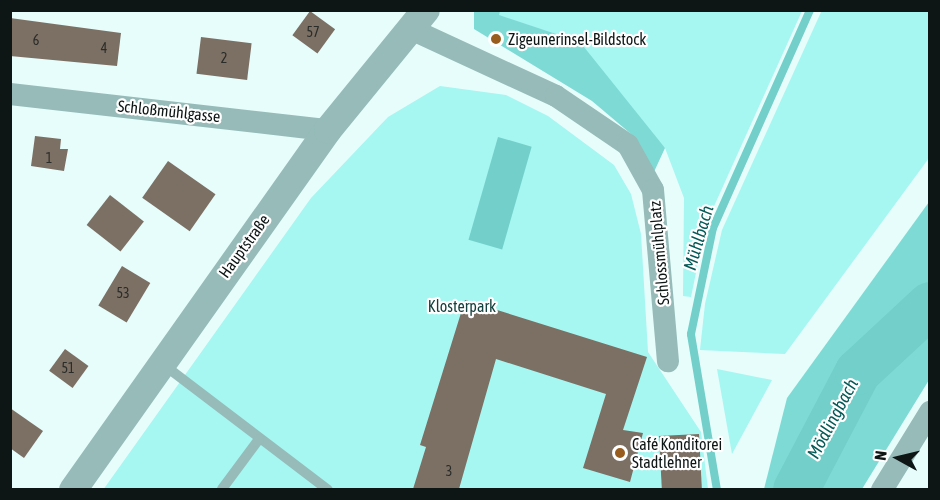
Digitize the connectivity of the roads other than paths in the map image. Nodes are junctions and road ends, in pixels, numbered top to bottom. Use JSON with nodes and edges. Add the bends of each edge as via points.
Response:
{"nodes":[{"id":1,"x":419,"y":20,"type":"edge"},
{"id":2,"x":10,"y":94,"type":"edge"},
{"id":3,"x":328,"y":130,"type":"junction"},
{"id":4,"x":668,"y":361,"type":"dead end"},
{"id":5,"x":161,"y":362,"type":"junction"},
{"id":6,"x":930,"y":412,"type":"edge"},
{"id":7,"x":259,"y":440,"type":"junction"},
{"id":8,"x":72,"y":489,"type":"edge"},
{"id":9,"x":222,"y":489,"type":"edge"},
{"id":10,"x":328,"y":489,"type":"edge"},
{"id":11,"x":883,"y":489,"type":"edge"}],
"edges":[{"from":1,"to":3,"type":"street","name":"Hauptstraße"},
{"from":1,"to":4,"type":"street","name":"Schlossmühlplatz","via":[[556,96],[628,146],[653,189]]},
{"from":2,"to":3,"type":"street","name":"Schloßmühlgasse"},
{"from":3,"to":5,"type":"street","name":"Hauptstraße"},
{"from":5,"to":7,"type":"lane"},
{"from":5,"to":8,"type":"street","name":"Hauptstraße"},
{"from":6,"to":11,"type":"street"},
{"from":7,"to":9,"type":"lane"},
{"from":7,"to":10,"type":"lane"}]}
